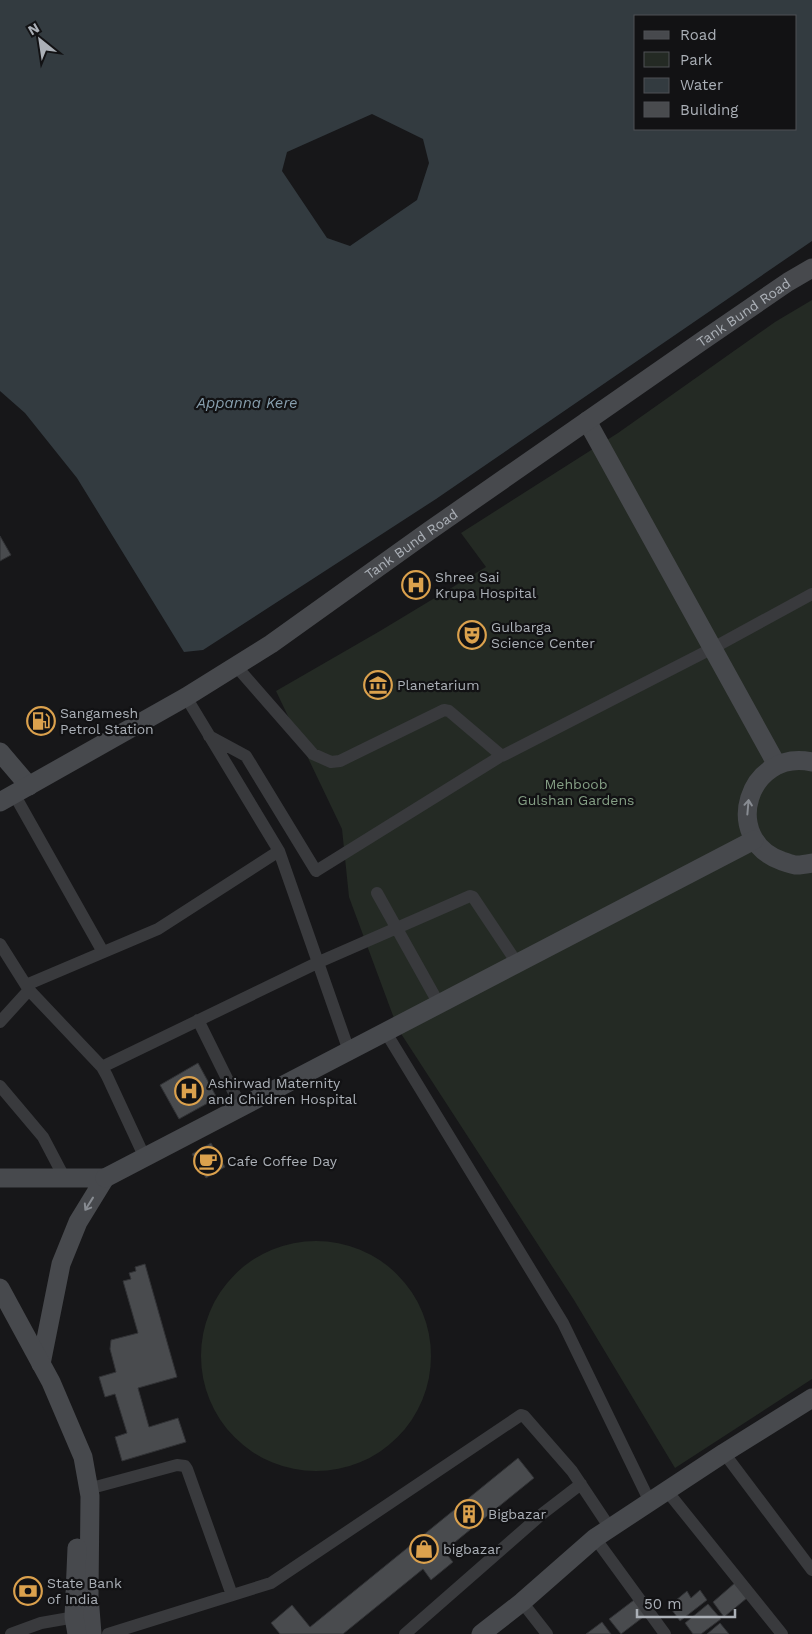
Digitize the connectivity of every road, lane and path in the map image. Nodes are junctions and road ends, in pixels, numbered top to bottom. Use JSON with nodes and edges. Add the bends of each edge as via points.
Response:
{"nodes":[{"id":1,"x":812,"y":268,"type":"edge"},
{"id":2,"x":587,"y":421,"type":"junction"},
{"id":3,"x":812,"y":594,"type":"edge"},
{"id":4,"x":713,"y":648,"type":"junction"},
{"id":5,"x":236,"y":666,"type":"junction"},
{"id":6,"x":186,"y":696,"type":"junction"},
{"id":7,"x":208,"y":736,"type":"junction"},
{"id":8,"x":0,"y":752,"type":"edge"},
{"id":9,"x":501,"y":756,"type":"junction"},
{"id":10,"x":812,"y":762,"type":"edge"},
{"id":11,"x":777,"y":765,"type":"junction"},
{"id":12,"x":14,"y":794,"type":"edge"},
{"id":13,"x":754,"y":840,"type":"junction"},
{"id":14,"x":279,"y":852,"type":"junction"},
{"id":15,"x":812,"y":863,"type":"edge"},
{"id":16,"x":377,"y":893,"type":"dead end"},
{"id":17,"x":398,"y":928,"type":"junction"},
{"id":18,"x":0,"y":944,"type":"edge"},
{"id":19,"x":103,"y":952,"type":"junction"},
{"id":20,"x":319,"y":962,"type":"junction"},
{"id":21,"x":517,"y":963,"type":"junction"},
{"id":22,"x":27,"y":988,"type":"junction"},
{"id":23,"x":438,"y":1004,"type":"junction"},
{"id":24,"x":198,"y":1020,"type":"junction"},
{"id":25,"x":0,"y":1022,"type":"edge"},
{"id":26,"x":385,"y":1032,"type":"junction"},
{"id":27,"x":349,"y":1051,"type":"junction"},
{"id":28,"x":102,"y":1067,"type":"junction"},
{"id":29,"x":0,"y":1086,"type":"edge"},
{"id":30,"x":241,"y":1107,"type":"junction"},
{"id":31,"x":145,"y":1158,"type":"junction"},
{"id":32,"x":64,"y":1177,"type":"junction"},
{"id":33,"x":0,"y":1178,"type":"edge"},
{"id":34,"x":105,"y":1178,"type":"junction"},
{"id":35,"x":0,"y":1288,"type":"edge"},
{"id":36,"x":0,"y":1311,"type":"edge"},
{"id":37,"x":41,"y":1364,"type":"junction"},
{"id":38,"x":812,"y":1398,"type":"edge"},
{"id":39,"x":724,"y":1453,"type":"junction"},
{"id":40,"x":581,"y":1484,"type":"junction"},
{"id":41,"x":88,"y":1489,"type":"junction"},
{"id":42,"x":667,"y":1491,"type":"junction"},
{"id":43,"x":650,"y":1502,"type":"junction"},
{"id":44,"x":602,"y":1533,"type":"junction"},
{"id":45,"x":812,"y":1570,"type":"edge"},
{"id":46,"x":232,"y":1595,"type":"junction"},
{"id":47,"x":522,"y":1602,"type":"junction"},
{"id":48,"x":84,"y":1625,"type":"edge"},
{"id":49,"x":116,"y":1633,"type":"edge"},
{"id":50,"x":11,"y":1634,"type":"edge"},
{"id":51,"x":405,"y":1634,"type":"edge"},
{"id":52,"x":481,"y":1634,"type":"edge"},
{"id":53,"x":547,"y":1634,"type":"edge"},
{"id":54,"x":665,"y":1634,"type":"edge"},
{"id":55,"x":782,"y":1634,"type":"edge"}],
"edges":[{"from":1,"to":2,"type":"street","name":"Tank Bund Road"},
{"from":2,"to":4,"type":"street"},
{"from":2,"to":5,"type":"street","name":"Tank Bund Road","via":[[272,644]]},
{"from":3,"to":4,"type":"street"},
{"from":4,"to":9,"type":"street"},
{"from":4,"to":11,"type":"street"},
{"from":5,"to":6,"type":"street","name":"Tank Bund Road"},
{"from":5,"to":9,"type":"street","via":[[313,754],[331,762],[340,761],[444,710]]},
{"from":6,"to":7,"type":"street"},
{"from":6,"to":12,"type":"street","name":"Tank Bund Road"},
{"from":7,"to":9,"type":"street","via":[[246,756],[316,871]]},
{"from":7,"to":14,"type":"street"},
{"from":8,"to":12,"type":"street"},
{"from":10,"to":11,"type":"street","via":[[801,760]]},
{"from":13,"to":11,"type":"street","one_way":true,"via":[[746,819],[748,798],[758,779]]},
{"from":12,"to":19,"type":"street"},
{"from":13,"to":15,"type":"street","via":[[770,857],[795,865]]},
{"from":13,"to":21,"type":"street"},
{"from":14,"to":19,"type":"street","via":[[158,928]]},
{"from":14,"to":20,"type":"street"},
{"from":16,"to":17,"type":"street"},
{"from":17,"to":20,"type":"street"},
{"from":17,"to":21,"type":"street","via":[[472,896]]},
{"from":17,"to":23,"type":"street"},
{"from":18,"to":22,"type":"street"},
{"from":19,"to":22,"type":"street"},
{"from":20,"to":24,"type":"street"},
{"from":20,"to":27,"type":"street"},
{"from":21,"to":23,"type":"street"},
{"from":22,"to":25,"type":"street"},
{"from":22,"to":28,"type":"street"},
{"from":23,"to":26,"type":"street"},
{"from":24,"to":28,"type":"street"},
{"from":24,"to":30,"type":"street"},
{"from":26,"to":27,"type":"street"},
{"from":26,"to":43,"type":"street","via":[[564,1323]]},
{"from":27,"to":30,"type":"street"},
{"from":28,"to":31,"type":"street"},
{"from":29,"to":32,"type":"street","via":[[43,1136]]},
{"from":30,"to":31,"type":"street"},
{"from":31,"to":34,"type":"street"},
{"from":32,"to":33,"type":"street"},
{"from":32,"to":34,"type":"street"},
{"from":34,"to":37,"type":"street","one_way":true,"via":[[78,1222],[61,1264]]},
{"from":35,"to":37,"type":"street"},
{"from":36,"to":48,"type":"street","via":[[45,1394],[70,1448],[76,1470]]},
{"from":37,"to":41,"type":"street","via":[[83,1457]]},
{"from":38,"to":39,"type":"street"},
{"from":39,"to":42,"type":"street"},
{"from":39,"to":45,"type":"street"},
{"from":40,"to":44,"type":"street"},
{"from":40,"to":46,"type":"street","via":[[566,1462],[521,1415],[271,1583]]},
{"from":40,"to":51,"type":"street"},
{"from":41,"to":46,"type":"street","via":[[176,1465],[185,1466]]},
{"from":41,"to":48,"type":"street","via":[[89,1596]]},
{"from":42,"to":43,"type":"street"},
{"from":42,"to":55,"type":"street"},
{"from":43,"to":44,"type":"street"},
{"from":44,"to":47,"type":"street"},
{"from":44,"to":54,"type":"street"},
{"from":46,"to":49,"type":"street"},
{"from":47,"to":52,"type":"street"},
{"from":47,"to":53,"type":"street"},
{"from":48,"to":50,"type":"street","via":[[41,1623]]}]}
